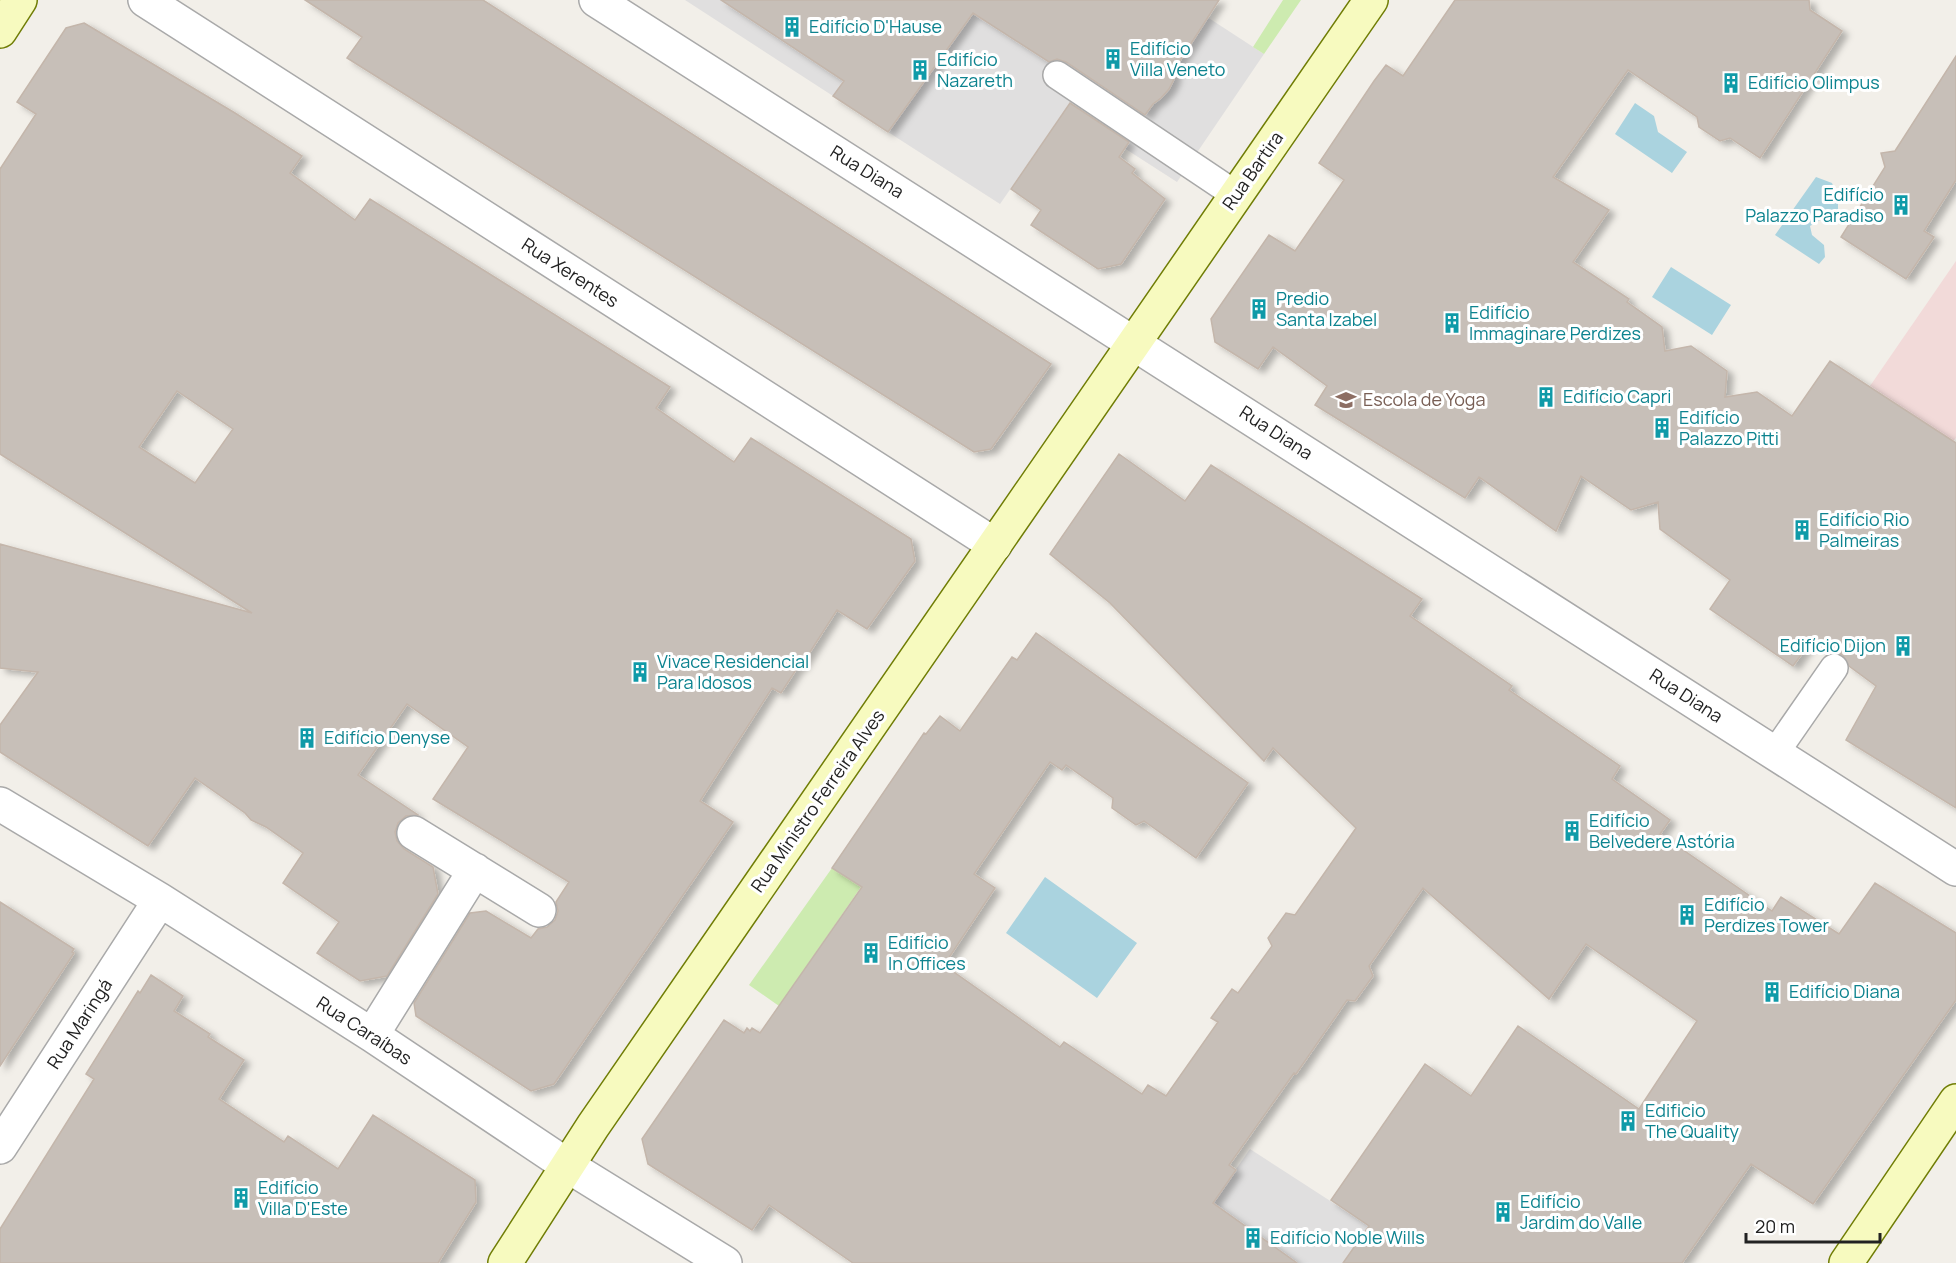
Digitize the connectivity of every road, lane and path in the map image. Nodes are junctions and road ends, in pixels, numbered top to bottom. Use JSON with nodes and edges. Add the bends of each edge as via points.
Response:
{"nodes":[{"id":1,"x":20,"y":0,"type":"edge"},
{"id":2,"x":145,"y":0,"type":"edge"},
{"id":3,"x":596,"y":0,"type":"edge"},
{"id":4,"x":1371,"y":0,"type":"edge"},
{"id":5,"x":0,"y":31,"type":"edge"},
{"id":6,"x":1058,"y":75,"type":"dead end"},
{"id":7,"x":1236,"y":195,"type":"junction"},
{"id":8,"x":1135,"y":343,"type":"junction"},
{"id":9,"x":995,"y":545,"type":"junction"},
{"id":10,"x":1834,"y":668,"type":"dead end"},
{"id":11,"x":1775,"y":753,"type":"junction"},
{"id":12,"x":0,"y":804,"type":"edge"},
{"id":13,"x":414,"y":833,"type":"dead end"},
{"id":14,"x":1956,"y":869,"type":"edge"},
{"id":15,"x":475,"y":870,"type":"junction"},
{"id":16,"x":160,"y":900,"type":"junction"},
{"id":17,"x":539,"y":910,"type":"dead end"},
{"id":18,"x":372,"y":1035,"type":"junction"},
{"id":19,"x":1956,"y":1101,"type":"edge"},
{"id":20,"x":0,"y":1147,"type":"edge"},
{"id":21,"x":568,"y":1166,"type":"junction"},
{"id":22,"x":505,"y":1263,"type":"edge"},
{"id":23,"x":725,"y":1263,"type":"edge"},
{"id":24,"x":1846,"y":1263,"type":"edge"}],
"edges":[{"from":1,"to":5,"type":"street"},
{"from":2,"to":9,"type":"street","name":"Rua Xerentes"},
{"from":3,"to":8,"type":"street","name":"Rua Diana"},
{"from":4,"to":7,"type":"street","name":"Rua Bartira"},
{"from":6,"to":7,"type":"lane"},
{"from":7,"to":8,"type":"street","name":"Rua Bartira"},
{"from":8,"to":9,"type":"street","name":"Rua Ministro Ferreira Alves"},
{"from":8,"to":11,"type":"street","name":"Rua Diana"},
{"from":9,"to":21,"type":"street","name":"Rua Ministro Ferreira Alves"},
{"from":10,"to":11,"type":"lane"},
{"from":11,"to":14,"type":"street","name":"Rua Diana"},
{"from":12,"to":16,"type":"street","name":"Rua Caraíbas"},
{"from":13,"to":15,"type":"street"},
{"from":15,"to":17,"type":"street"},
{"from":15,"to":18,"type":"street"},
{"from":16,"to":18,"type":"street","name":"Rua Caraíbas"},
{"from":16,"to":20,"type":"street","name":"Rua Maringá"},
{"from":18,"to":21,"type":"street","name":"Rua Caraíbas"},
{"from":19,"to":24,"type":"street"},
{"from":21,"to":22,"type":"street","name":"Rua Ministro Ferreira Alves"},
{"from":21,"to":23,"type":"street","name":"Rua Caraíbas"}]}
